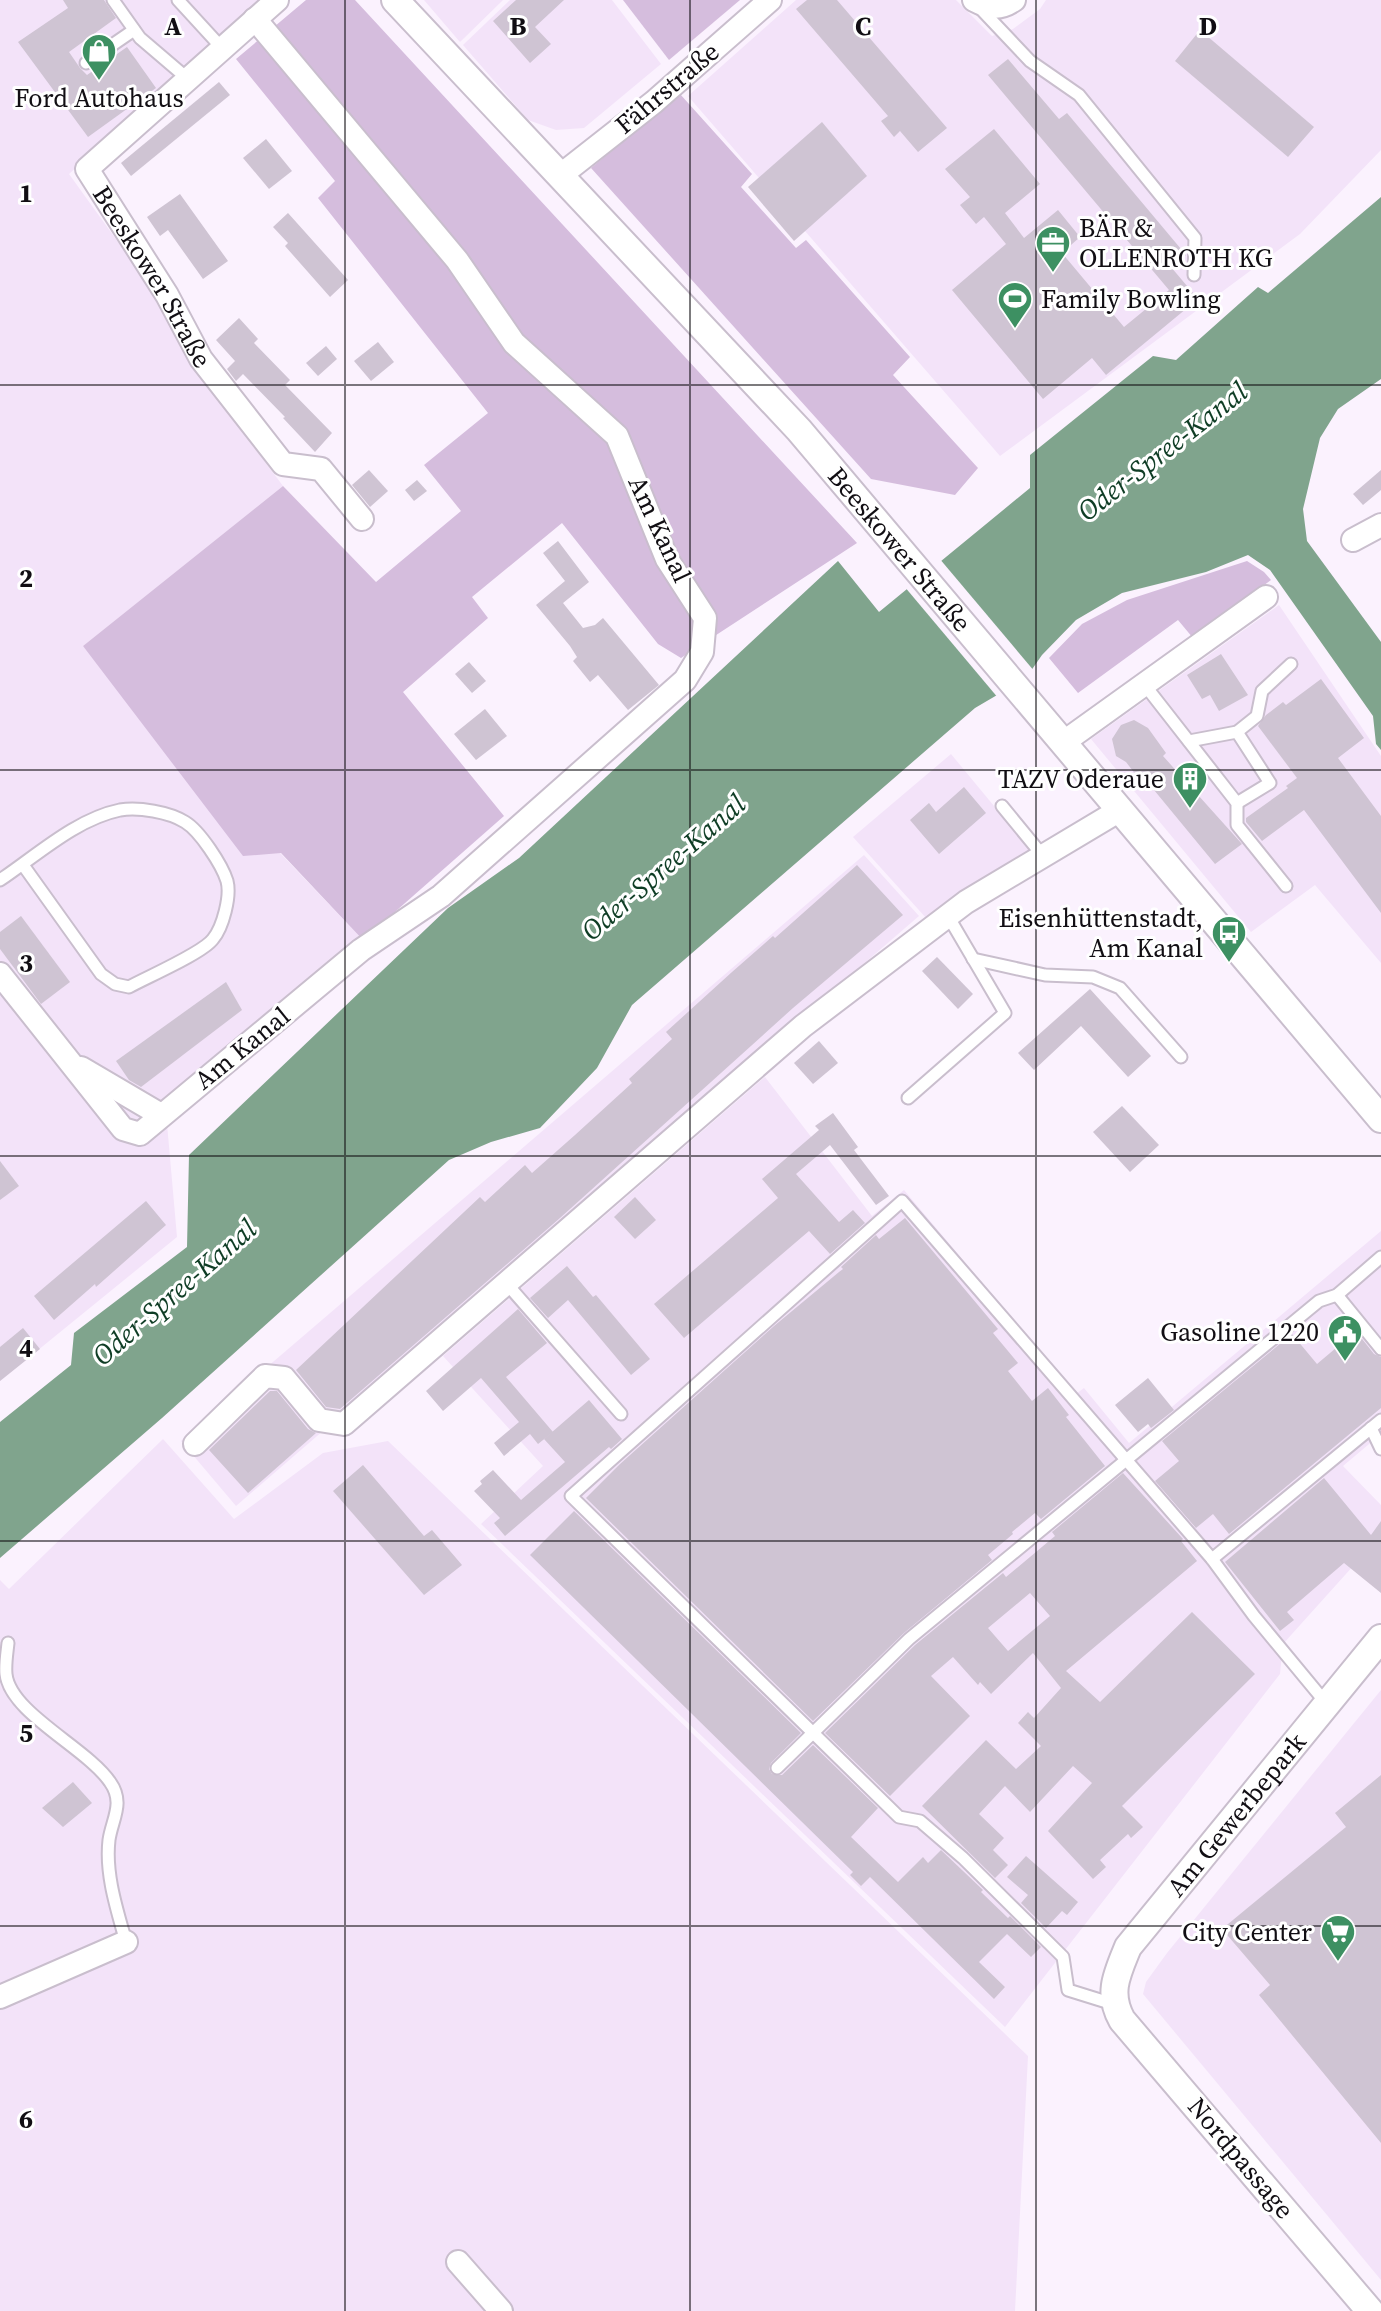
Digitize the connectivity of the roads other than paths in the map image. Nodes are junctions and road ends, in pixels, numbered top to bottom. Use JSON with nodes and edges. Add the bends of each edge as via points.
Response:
{"nodes":[{"id":1,"x":113,"y":0,"type":"edge"},
{"id":2,"x":178,"y":0,"type":"edge"},
{"id":3,"x":277,"y":0,"type":"edge"},
{"id":4,"x":395,"y":0,"type":"edge"},
{"id":5,"x":770,"y":0,"type":"edge"},
{"id":6,"x":973,"y":0,"type":"edge"},
{"id":7,"x":1014,"y":0,"type":"edge"},
{"id":8,"x":255,"y":19,"type":"junction"},
{"id":9,"x":134,"y":30,"type":"junction"},
{"id":10,"x":222,"y":48,"type":"junction"},
{"id":11,"x":86,"y":63,"type":"dead end"},
{"id":12,"x":188,"y":79,"type":"junction"},
{"id":13,"x":561,"y":175,"type":"junction"},
{"id":14,"x":1194,"y":275,"type":"dead end"},
{"id":15,"x":362,"y":519,"type":"dead end"},
{"id":16,"x":1381,"y":525,"type":"edge"},
{"id":17,"x":1353,"y":540,"type":"dead end"},
{"id":18,"x":1266,"y":597,"type":"dead end"},
{"id":19,"x":1291,"y":664,"type":"dead end"},
{"id":20,"x":1144,"y":684,"type":"junction"},
{"id":21,"x":1237,"y":732,"type":"junction"},
{"id":22,"x":1189,"y":741,"type":"junction"},
{"id":23,"x":1064,"y":742,"type":"junction"},
{"id":24,"x":1237,"y":803,"type":"junction"},
{"id":25,"x":1002,"y":806,"type":"dead end"},
{"id":26,"x":1120,"y":810,"type":"junction"},
{"id":27,"x":1043,"y":856,"type":"junction"},
{"id":28,"x":23,"y":865,"type":"junction"},
{"id":29,"x":0,"y":880,"type":"edge"},
{"id":30,"x":1286,"y":886,"type":"dead end"},
{"id":31,"x":948,"y":916,"type":"junction"},
{"id":32,"x":973,"y":959,"type":"junction"},
{"id":33,"x":0,"y":975,"type":"edge"},
{"id":34,"x":1181,"y":1057,"type":"dead end"},
{"id":35,"x":70,"y":1061,"type":"junction"},
{"id":36,"x":908,"y":1098,"type":"dead end"},
{"id":37,"x":161,"y":1115,"type":"junction"},
{"id":38,"x":1381,"y":1119,"type":"edge"},
{"id":39,"x":1381,"y":1257,"type":"edge"},
{"id":40,"x":506,"y":1283,"type":"junction"},
{"id":41,"x":1337,"y":1295,"type":"junction"},
{"id":42,"x":1381,"y":1349,"type":"edge"},
{"id":43,"x":621,"y":1414,"type":"dead end"},
{"id":44,"x":1381,"y":1420,"type":"edge"},
{"id":45,"x":1371,"y":1428,"type":"junction"},
{"id":46,"x":195,"y":1444,"type":"dead end"},
{"id":47,"x":1381,"y":1449,"type":"edge"},
{"id":48,"x":1125,"y":1458,"type":"junction"},
{"id":49,"x":1212,"y":1559,"type":"junction"},
{"id":50,"x":1381,"y":1638,"type":"edge"},
{"id":51,"x":8,"y":1643,"type":"dead end"},
{"id":52,"x":1326,"y":1703,"type":"junction"},
{"id":53,"x":812,"y":1733,"type":"junction"},
{"id":54,"x":777,"y":1768,"type":"dead end"},
{"id":55,"x":126,"y":1942,"type":"joint"},
{"id":56,"x":0,"y":1997,"type":"edge"},
{"id":57,"x":1113,"y":2004,"type":"junction"},
{"id":58,"x":458,"y":2262,"type":"dead end"},
{"id":59,"x":501,"y":2311,"type":"edge"},
{"id":60,"x":1370,"y":2311,"type":"edge"}],
"edges":[{"from":1,"to":9,"type":"lane"},
{"from":2,"to":10,"type":"lane"},
{"from":3,"to":8,"type":"street","name":"Beeskower Straße"},
{"from":4,"to":13,"type":"street","name":"Beeskower Straße"},
{"from":5,"to":13,"type":"street","name":"Fährstraße"},
{"from":6,"to":7,"type":"street","via":[[1001,8]]},
{"from":6,"to":14,"type":"lane","via":[[1030,61],[1079,95],[1186,226],[1195,238]]},
{"from":8,"to":10,"type":"street","name":"Beeskower Straße"},
{"from":8,"to":37,"type":"street","name":"Am Kanal","via":[[457,260],[514,343],[617,436],[667,559],[705,618],[702,652],[685,680],[441,896],[361,950]]},
{"from":9,"to":11,"type":"lane"},
{"from":9,"to":12,"type":"lane"},
{"from":10,"to":12,"type":"street","name":"Beeskower Straße"},
{"from":12,"to":15,"type":"street","name":"Beeskower Straße","via":[[87,169],[201,359],[283,464],[321,469]]},
{"from":13,"to":23,"type":"street","name":"Beeskower Straße","via":[[799,430]]},
{"from":16,"to":17,"type":"street"},
{"from":18,"to":20,"type":"street"},
{"from":19,"to":21,"type":"lane","via":[[1262,691],[1257,716]]},
{"from":20,"to":22,"type":"lane"},
{"from":20,"to":23,"type":"street"},
{"from":21,"to":22,"type":"lane"},
{"from":21,"to":24,"type":"lane","via":[[1270,783]]},
{"from":22,"to":24,"type":"lane"},
{"from":23,"to":26,"type":"street","name":"Beeskower Straße"},
{"from":24,"to":30,"type":"lane","via":[[1237,825]]},
{"from":25,"to":27,"type":"lane"},
{"from":26,"to":27,"type":"street"},
{"from":26,"to":38,"type":"street","name":"Beeskower Straße"},
{"from":27,"to":31,"type":"street"},
{"from":28,"to":28,"type":"lane","via":[[80,826],[121,810],[157,812],[186,823],[209,847],[228,883],[224,920],[212,942],[129,987],[115,984],[101,974]]},
{"from":28,"to":29,"type":"lane"},
{"from":31,"to":32,"type":"lane"},
{"from":31,"to":40,"type":"street","via":[[803,1026]]},
{"from":32,"to":34,"type":"lane","via":[[1045,975],[1093,977],[1120,988]]},
{"from":32,"to":36,"type":"lane","via":[[1005,1013]]},
{"from":33,"to":35,"type":"street","name":"Am Kanal"},
{"from":35,"to":37,"type":"street","name":"Am Kanal"},
{"from":35,"to":37,"type":"street","name":"Am Kanal","via":[[123,1129],[140,1134]]},
{"from":39,"to":41,"type":"lane"},
{"from":40,"to":43,"type":"lane"},
{"from":40,"to":46,"type":"street","via":[[344,1424],[319,1420],[284,1378],[265,1376]]},
{"from":41,"to":42,"type":"lane"},
{"from":41,"to":48,"type":"lane","via":[[1319,1301]]},
{"from":44,"to":45,"type":"lane"},
{"from":45,"to":47,"type":"lane"},
{"from":45,"to":49,"type":"lane"},
{"from":48,"to":49,"type":"lane"},
{"from":48,"to":53,"type":"lane","via":[[909,1639]]},
{"from":48,"to":53,"type":"lane","via":[[902,1201],[571,1496]]},
{"from":49,"to":52,"type":"lane"},
{"from":50,"to":52,"type":"street","name":"Am Gewerbepark"},
{"from":51,"to":55,"type":"lane","via":[[6,1675],[15,1698],[111,1783],[118,1810],[109,1841],[112,1890]]},
{"from":52,"to":57,"type":"street","name":"Am Gewerbepark","via":[[1128,1947],[1116,1976]]},
{"from":53,"to":54,"type":"lane"},
{"from":53,"to":57,"type":"lane","via":[[899,1817],[920,1821],[963,1858],[1063,1957],[1068,1990]]},
{"from":55,"to":56,"type":"street"},
{"from":57,"to":60,"type":"street","name":"Nordpassage"},
{"from":58,"to":59,"type":"street"}]}
